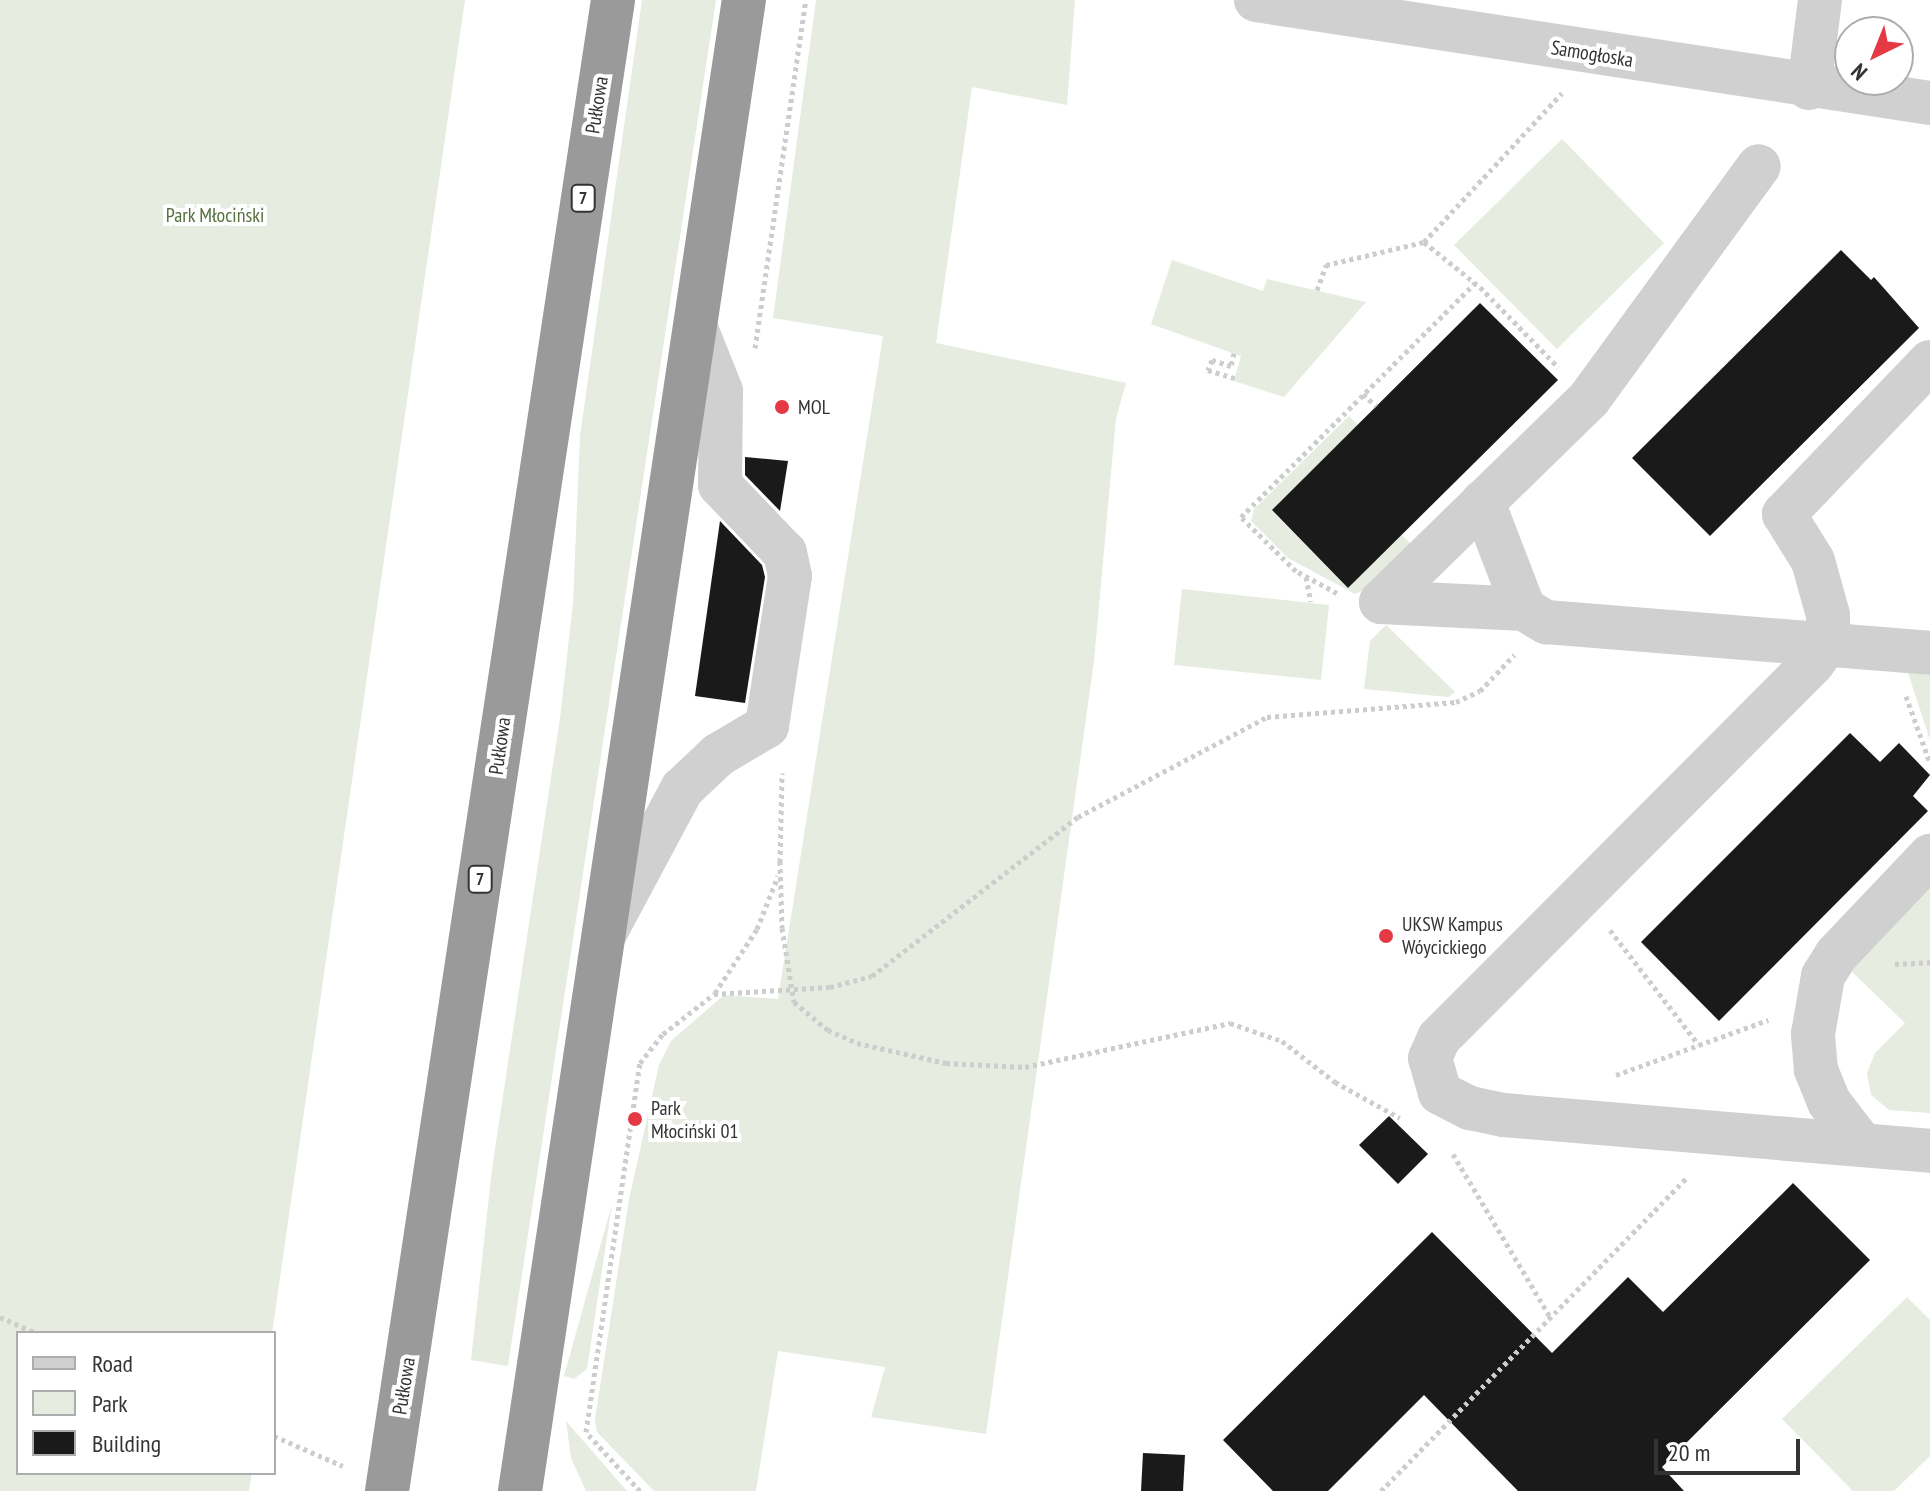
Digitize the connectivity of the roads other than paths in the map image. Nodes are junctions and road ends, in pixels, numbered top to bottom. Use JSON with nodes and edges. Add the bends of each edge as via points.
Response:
{"nodes":[{"id":1,"x":613,"y":0,"type":"edge"},
{"id":2,"x":744,"y":0,"type":"edge"},
{"id":3,"x":1256,"y":0,"type":"edge"},
{"id":4,"x":1820,"y":0,"type":"edge"},
{"id":5,"x":1809,"y":88,"type":"junction"},
{"id":6,"x":1930,"y":103,"type":"edge"},
{"id":7,"x":1759,"y":166,"type":"dead end"},
{"id":8,"x":695,"y":326,"type":"junction"},
{"id":9,"x":1930,"y":362,"type":"edge"},
{"id":10,"x":1483,"y":502,"type":"junction"},
{"id":11,"x":1535,"y":615,"type":"junction"},
{"id":12,"x":1828,"y":642,"type":"junction"},
{"id":13,"x":1910,"y":651,"type":"edge"},
{"id":14,"x":1930,"y":856,"type":"edge"},
{"id":15,"x":603,"y":937,"type":"junction"},
{"id":16,"x":1862,"y":1145,"type":"junction"},
{"id":17,"x":1930,"y":1151,"type":"edge"},
{"id":18,"x":371,"y":1481,"type":"edge"},
{"id":19,"x":520,"y":1491,"type":"edge"}],
"edges":[{"from":1,"to":18,"type":"highway","name":"Pułkowa","number":"7"},
{"from":2,"to":8,"type":"highway"},
{"from":3,"to":5,"type":"street","name":"Samogłoska"},
{"from":4,"to":5,"type":"street"},
{"from":5,"to":6,"type":"street","name":"Samogłoska"},
{"from":7,"to":10,"type":"street","via":[[1589,399]]},
{"from":8,"to":15,"type":"highway"},
{"from":8,"to":15,"type":"street","via":[[721,391],[720,485],[785,553],[790,576],[767,726],[718,755],[682,789]]},
{"from":9,"to":12,"type":"street","via":[[1784,514],[1823,587]]},
{"from":10,"to":11,"type":"street"},
{"from":10,"to":11,"type":"street","via":[[1381,602]]},
{"from":11,"to":12,"type":"street"},
{"from":12,"to":13,"type":"street"},
{"from":12,"to":16,"type":"street","via":[[1813,663],[1439,1038],[1430,1058],[1440,1093],[1470,1108],[1503,1115]]},
{"from":14,"to":16,"type":"street","via":[[1845,945],[1823,976],[1813,1034],[1816,1070],[1829,1102]]},
{"from":15,"to":19,"type":"highway"},
{"from":16,"to":17,"type":"street"}]}
